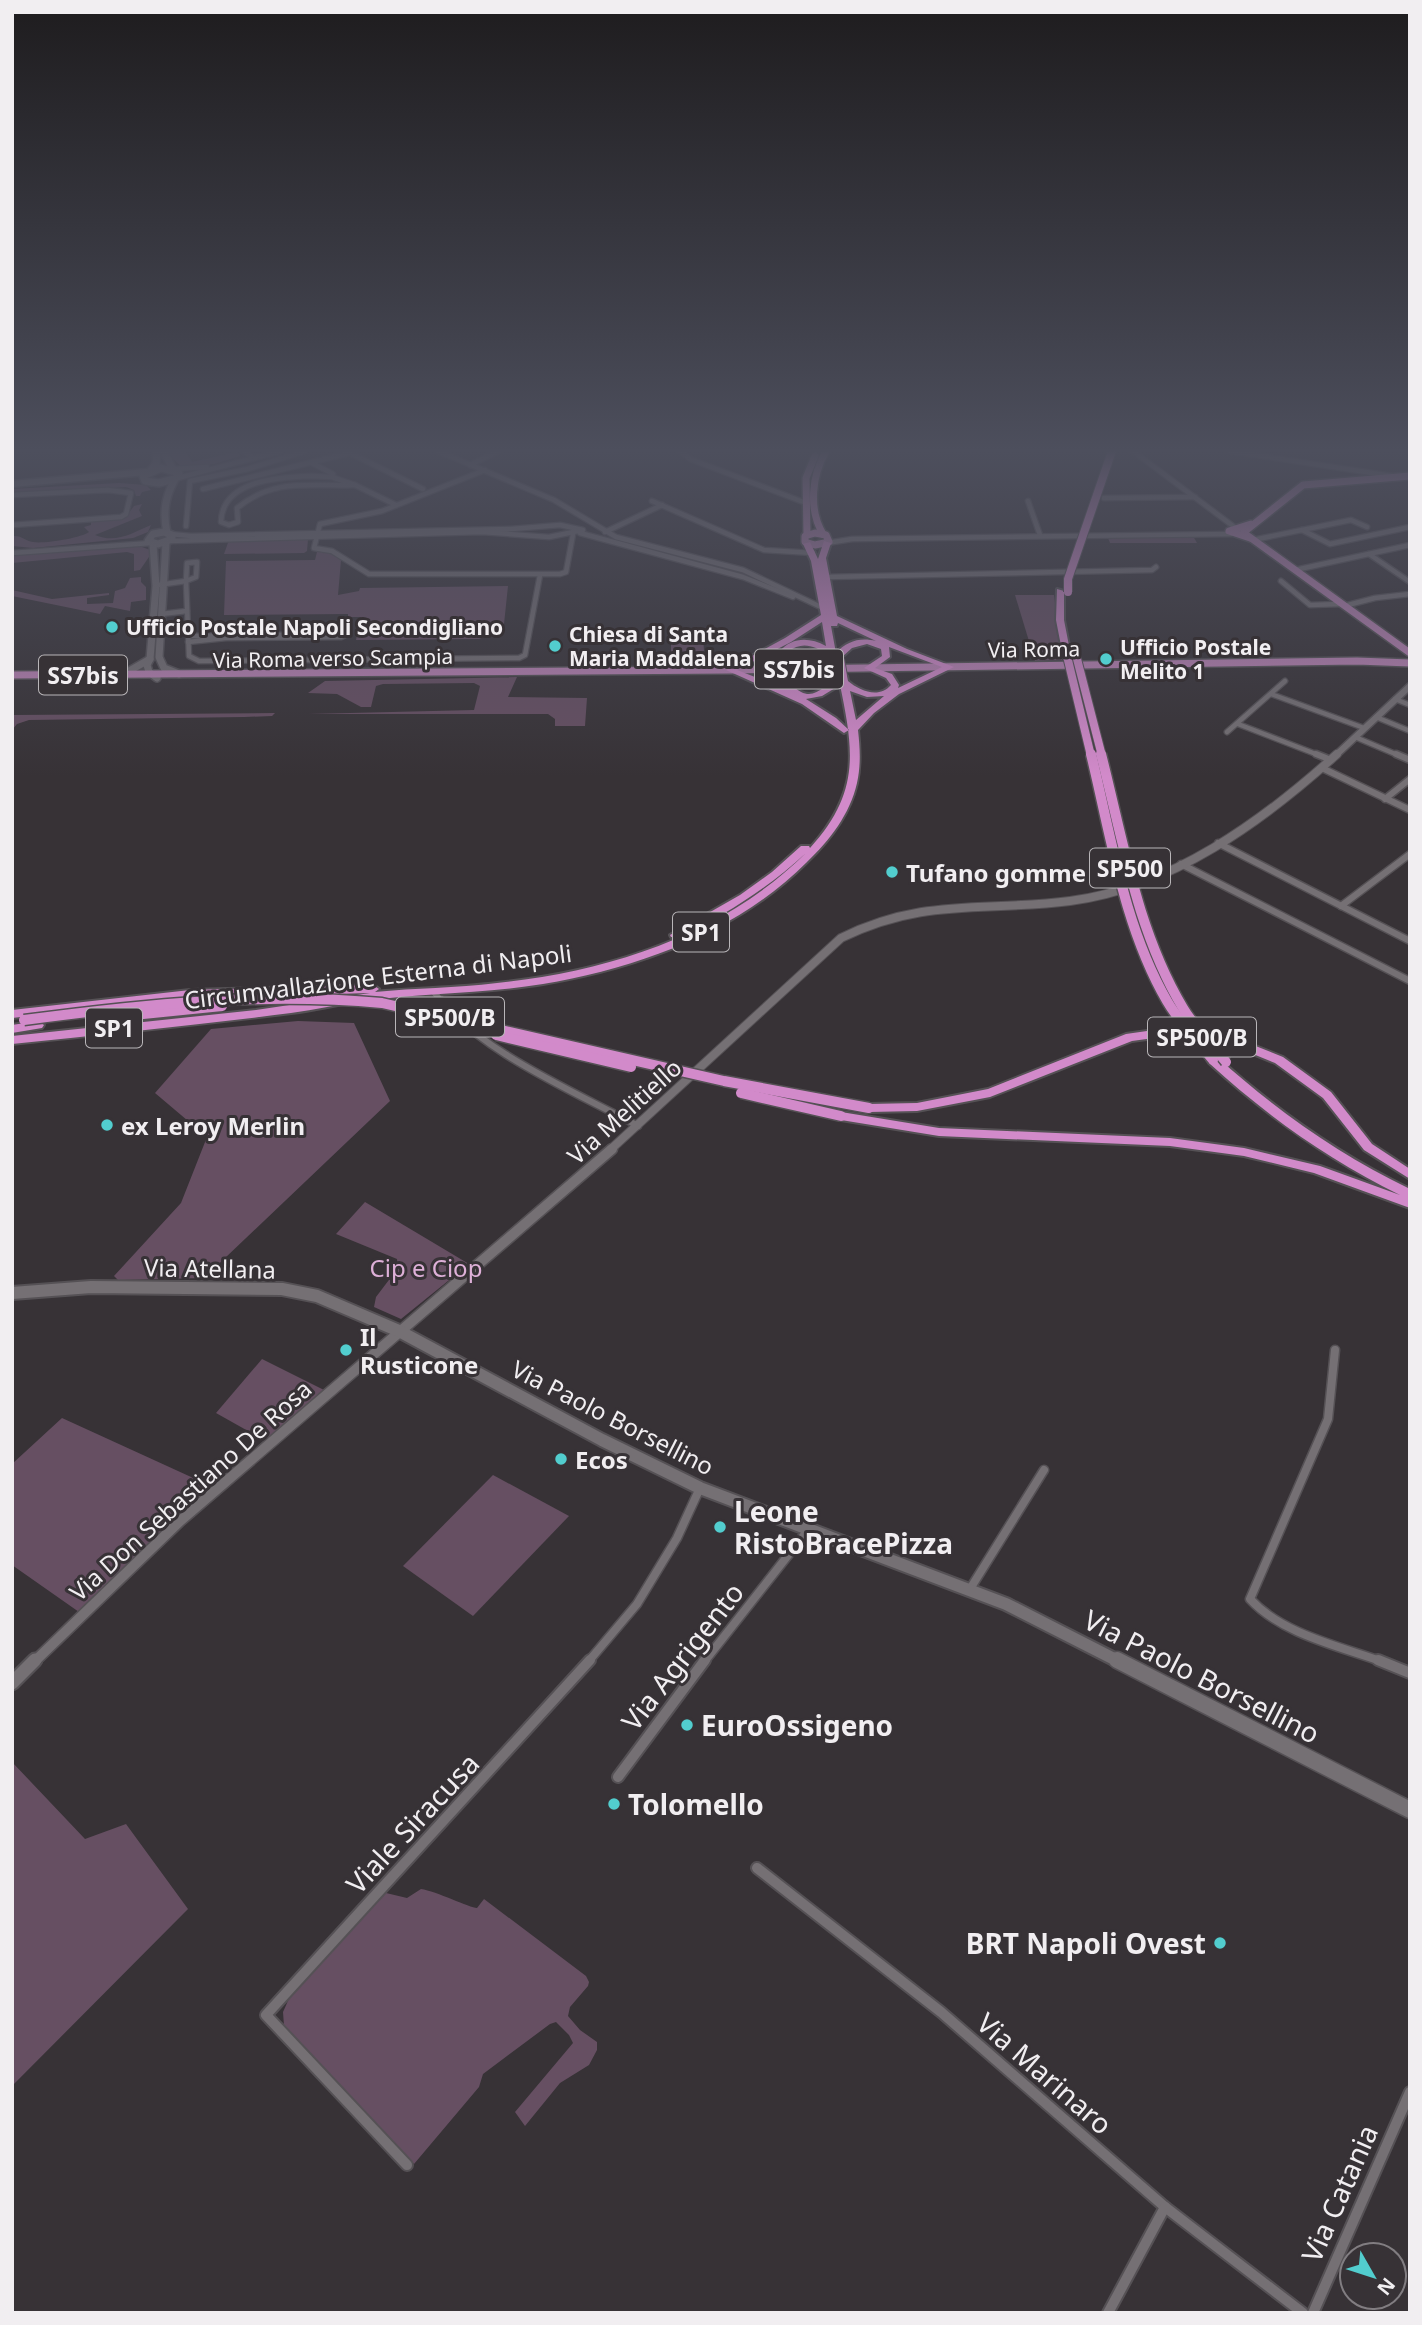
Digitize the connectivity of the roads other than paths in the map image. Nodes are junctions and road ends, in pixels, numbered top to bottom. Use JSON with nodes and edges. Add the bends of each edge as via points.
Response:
{"nodes":[{"id":1,"x":155,"y":560,"type":"edge"},
{"id":2,"x":163,"y":560,"type":"edge"},
{"id":3,"x":346,"y":560,"type":"edge"},
{"id":4,"x":567,"y":560,"type":"edge"},
{"id":5,"x":684,"y":560,"type":"edge"},
{"id":6,"x":701,"y":560,"type":"edge"},
{"id":7,"x":814,"y":560,"type":"edge"},
{"id":8,"x":822,"y":560,"type":"edge"},
{"id":9,"x":1067,"y":560,"type":"edge"},
{"id":10,"x":1076,"y":560,"type":"edge"},
{"id":11,"x":1281,"y":560,"type":"edge"},
{"id":12,"x":1344,"y":560,"type":"edge"},
{"id":13,"x":1377,"y":560,"type":"edge"},
{"id":14,"x":1295,"y":570,"type":"junction"},
{"id":15,"x":540,"y":575,"type":"junction"},
{"id":16,"x":825,"y":575,"type":"junction"},
{"id":17,"x":1281,"y":581,"type":"dead end"},
{"id":18,"x":1410,"y":582,"type":"edge"},
{"id":19,"x":159,"y":584,"type":"junction"},
{"id":20,"x":1064,"y":592,"type":"junction"},
{"id":21,"x":1410,"y":594,"type":"edge"},
{"id":22,"x":797,"y":599,"type":"dead end"},
{"id":23,"x":809,"y":600,"type":"junction"},
{"id":24,"x":1343,"y":605,"type":"junction"},
{"id":25,"x":825,"y":610,"type":"junction"},
{"id":26,"x":187,"y":611,"type":"junction"},
{"id":27,"x":162,"y":614,"type":"junction"},
{"id":28,"x":188,"y":639,"type":"junction"},
{"id":29,"x":1410,"y":653,"type":"edge"},
{"id":30,"x":836,"y":657,"type":"junction"},
{"id":31,"x":150,"y":659,"type":"junction"},
{"id":32,"x":1410,"y":663,"type":"edge"},
{"id":33,"x":162,"y":666,"type":"junction"},
{"id":34,"x":950,"y":667,"type":"junction"},
{"id":35,"x":868,"y":668,"type":"junction"},
{"id":36,"x":808,"y":669,"type":"junction"},
{"id":37,"x":730,"y":670,"type":"junction"},
{"id":38,"x":653,"y":671,"type":"junction"},
{"id":39,"x":124,"y":674,"type":"junction"},
{"id":40,"x":179,"y":674,"type":"junction"},
{"id":41,"x":12,"y":677,"type":"edge"},
{"id":42,"x":152,"y":677,"type":"junction"},
{"id":43,"x":840,"y":679,"type":"junction"},
{"id":44,"x":1285,"y":681,"type":"dead end"},
{"id":45,"x":1410,"y":686,"type":"edge"},
{"id":46,"x":1271,"y":694,"type":"junction"},
{"id":47,"x":1395,"y":699,"type":"junction"},
{"id":48,"x":1410,"y":705,"type":"edge"},
{"id":49,"x":1376,"y":717,"type":"junction"},
{"id":50,"x":1238,"y":724,"type":"junction"},
{"id":51,"x":1364,"y":728,"type":"junction"},
{"id":52,"x":849,"y":730,"type":"junction"},
{"id":53,"x":1410,"y":731,"type":"edge"},
{"id":54,"x":1227,"y":732,"type":"dead end"},
{"id":55,"x":1355,"y":737,"type":"junction"},
{"id":56,"x":1331,"y":760,"type":"junction"},
{"id":57,"x":1410,"y":761,"type":"edge"},
{"id":58,"x":1322,"y":768,"type":"junction"},
{"id":59,"x":1410,"y":779,"type":"edge"},
{"id":60,"x":1385,"y":799,"type":"junction"},
{"id":61,"x":1410,"y":810,"type":"edge"},
{"id":62,"x":1218,"y":844,"type":"junction"},
{"id":63,"x":1410,"y":853,"type":"edge"},
{"id":64,"x":1181,"y":864,"type":"junction"},
{"id":65,"x":1341,"y":906,"type":"junction"},
{"id":66,"x":1410,"y":941,"type":"edge"},
{"id":67,"x":1410,"y":981,"type":"edge"},
{"id":68,"x":434,"y":992,"type":"junction"},
{"id":69,"x":12,"y":1014,"type":"edge"},
{"id":70,"x":18,"y":1021,"type":"edge"},
{"id":71,"x":12,"y":1029,"type":"edge"},
{"id":72,"x":12,"y":1040,"type":"edge"},
{"id":73,"x":1219,"y":1061,"type":"junction"},
{"id":74,"x":638,"y":1126,"type":"junction"},
{"id":75,"x":1410,"y":1175,"type":"edge"},
{"id":76,"x":1410,"y":1186,"type":"edge"},
{"id":77,"x":1410,"y":1194,"type":"edge"},
{"id":78,"x":1410,"y":1203,"type":"edge"},
{"id":79,"x":12,"y":1293,"type":"edge"},
{"id":80,"x":400,"y":1331,"type":"junction"},
{"id":81,"x":1335,"y":1350,"type":"dead end"},
{"id":82,"x":1044,"y":1470,"type":"dead end"},
{"id":83,"x":700,"y":1488,"type":"junction"},
{"id":84,"x":808,"y":1530,"type":"junction"},
{"id":85,"x":970,"y":1589,"type":"junction"},
{"id":86,"x":1410,"y":1673,"type":"edge"},
{"id":87,"x":12,"y":1683,"type":"edge"},
{"id":88,"x":618,"y":1777,"type":"dead end"},
{"id":89,"x":1410,"y":1810,"type":"edge"},
{"id":90,"x":757,"y":1868,"type":"dead end"},
{"id":91,"x":1410,"y":2092,"type":"edge"},
{"id":92,"x":407,"y":2165,"type":"dead end"},
{"id":93,"x":1166,"y":2207,"type":"junction"},
{"id":94,"x":1108,"y":2313,"type":"edge"},
{"id":95,"x":1303,"y":2313,"type":"edge"},
{"id":96,"x":1313,"y":2313,"type":"edge"}],
"edges":[{"from":1,"to":19,"type":"main road"},
{"from":2,"to":19,"type":"main road"},
{"from":3,"to":15,"type":"street","via":[[369,574]]},
{"from":4,"to":15,"type":"street","via":[[566,572]]},
{"from":5,"to":22,"type":"street"},
{"from":6,"to":23,"type":"street","via":[[743,570]]},
{"from":7,"to":25,"type":"highway","name":"Circumvallazione Esterna di Napoli","number":"SP1"},
{"from":8,"to":16,"type":"highway","name":"Circumvallazione Esterna di Napoli","number":"SP1"},
{"from":9,"to":20,"type":"highway","number":"SP500","via":[[1061,578]]},
{"from":10,"to":20,"type":"highway","number":"SP500","bridge":true},
{"from":11,"to":14,"type":"main road"},
{"from":12,"to":14,"type":"street"},
{"from":13,"to":18,"type":"street"},
{"from":14,"to":24,"type":"main road"},
{"from":15,"to":28,"type":"street","via":[[522,657],[205,662],[189,656]]},
{"from":16,"to":16,"type":"street","via":[[1156,568],[1052,568]]},
{"from":16,"to":25,"type":"highway","name":"Circumvallazione Esterna di Napoli","number":"SP1"},
{"from":17,"to":24,"type":"street","via":[[1310,605]]},
{"from":19,"to":26,"type":"street","via":[[188,581]]},
{"from":19,"to":27,"type":"main road"},
{"from":19,"to":31,"type":"main road"},
{"from":20,"to":73,"type":"highway","number":"SP500","bridge":true,"via":[[1072,655],[1142,916],[1158,961],[1184,1010]]},
{"from":21,"to":24,"type":"street"},
{"from":23,"to":25,"type":"street"},
{"from":23,"to":25,"type":"street"},
{"from":24,"to":29,"type":"main road"},
{"from":25,"to":30,"type":"highway","name":"Circumvallazione Esterna di Napoli","number":"SP1"},
{"from":25,"to":34,"type":"highway","via":[[904,652]]},
{"from":25,"to":37,"type":"highway","via":[[809,628]]},
{"from":26,"to":27,"type":"street"},
{"from":26,"to":28,"type":"street"},
{"from":27,"to":33,"type":"main road"},
{"from":28,"to":28,"type":"street","via":[[341,637],[347,634]]},
{"from":30,"to":35,"type":"highway","via":[[859,642],[885,648],[886,657]]},
{"from":30,"to":36,"type":"highway","via":[[815,643],[787,647],[783,652],[788,660]]},
{"from":30,"to":43,"type":"highway","name":"Circumvallazione Esterna di Napoli","number":"SP1"},
{"from":31,"to":39,"type":"main road"},
{"from":31,"to":42,"type":"main road","via":[[147,670]]},
{"from":32,"to":34,"type":"main road","name":"Via Roma"},
{"from":33,"to":40,"type":"main road"},
{"from":33,"to":42,"type":"main road"},
{"from":34,"to":35,"type":"main road","name":"Via Roma"},
{"from":34,"to":52,"type":"highway","via":[[921,679]]},
{"from":35,"to":36,"type":"main road","name":"Via Roma verso Scampia","number":"SS7bis"},
{"from":35,"to":43,"type":"highway","via":[[889,676],[895,685],[891,691],[865,695]]},
{"from":36,"to":37,"type":"main road","name":"Via Roma verso Scampia","number":"SS7bis"},
{"from":36,"to":43,"type":"highway","via":[[788,682],[794,692],[822,695]]},
{"from":37,"to":38,"type":"main road","name":"Via Roma verso Scampia","number":"SS7bis"},
{"from":37,"to":52,"type":"highway","via":[[815,708]]},
{"from":38,"to":40,"type":"main road","name":"Via Roma verso Scampia"},
{"from":38,"to":42,"type":"main road","name":"Via Roma verso Scampia"},
{"from":39,"to":41,"type":"main road","name":"Via Roma verso Scampia","number":"SS7bis"},
{"from":39,"to":42,"type":"main road","name":"Via Roma verso Scampia","number":"SS7bis"},
{"from":40,"to":42,"type":"main road","name":"Via Roma verso Scampia"},
{"from":41,"to":42,"type":"main road","name":"Via Roma verso Scampia","number":"SS7bis"},
{"from":43,"to":52,"type":"highway","name":"Circumvallazione Esterna di Napoli","number":"SP1"},
{"from":44,"to":46,"type":"street"},
{"from":45,"to":47,"type":"street","name":"Via Melitiello"},
{"from":46,"to":50,"type":"street"},
{"from":46,"to":51,"type":"street"},
{"from":47,"to":48,"type":"street"},
{"from":47,"to":49,"type":"street","name":"Via Melitiello"},
{"from":49,"to":51,"type":"street","name":"Via Melitiello"},
{"from":49,"to":53,"type":"street"},
{"from":50,"to":54,"type":"street"},
{"from":50,"to":56,"type":"street"},
{"from":51,"to":55,"type":"street","name":"Via Melitiello"},
{"from":52,"to":68,"type":"highway","name":"Circumvallazione Esterna di Napoli","number":"SP1","via":[[854,778],[835,821],[795,869],[747,908],[684,940],[611,965],[541,981]]},
{"from":52,"to":69,"type":"highway","name":"Circumvallazione Esterna di Napoli","number":"SP1","via":[[847,776],[841,794],[804,849],[750,895],[711,919],[619,955],[491,981],[190,994]]},
{"from":55,"to":56,"type":"street","name":"Via Melitiello"},
{"from":55,"to":57,"type":"street"},
{"from":56,"to":58,"type":"street","name":"Via Melitiello"},
{"from":58,"to":60,"type":"street"},
{"from":58,"to":62,"type":"street","name":"Via Melitiello"},
{"from":59,"to":60,"type":"street"},
{"from":60,"to":61,"type":"street"},
{"from":62,"to":64,"type":"street","name":"Via Melitiello"},
{"from":62,"to":65,"type":"street"},
{"from":63,"to":65,"type":"street"},
{"from":64,"to":67,"type":"street"},
{"from":64,"to":74,"type":"street","name":"Via Melitiello","via":[[1099,897],[944,908],[873,921],[841,938]]},
{"from":65,"to":66,"type":"street"},
{"from":68,"to":72,"type":"highway","name":"Circumvallazione Esterna di Napoli","number":"SP1","via":[[383,994],[290,1010]]},
{"from":68,"to":74,"type":"street","via":[[439,1004],[486,1041]]},
{"from":70,"to":75,"type":"highway","number":"SP500/B","bridge":true,"via":[[149,1003],[254,995],[385,1004],[738,1084],[869,1108],[917,1107],[990,1093],[1130,1037],[1161,1033],[1228,1039],[1279,1060],[1327,1095],[1368,1147]]},
{"from":71,"to":78,"type":"highway","number":"SP500/B","bridge":true,"via":[[251,1003],[335,1005],[390,1012],[891,1126],[1170,1142],[1244,1152],[1315,1169]]},
{"from":73,"to":76,"type":"highway","number":"SP500","via":[[1304,1127]]},
{"from":73,"to":77,"type":"highway","number":"SP500","via":[[1254,1098],[1299,1133]]},
{"from":74,"to":80,"type":"street","name":"Via Melitiello"},
{"from":79,"to":80,"type":"main road","name":"Via Atellana","via":[[91,1287],[282,1289],[342,1304]]},
{"from":80,"to":83,"type":"main road","name":"Via Paolo Borsellino"},
{"from":80,"to":87,"type":"street","name":"Via Don Sebastiano De Rosa","via":[[180,1521]]},
{"from":81,"to":86,"type":"street","via":[[1328,1419],[1250,1599],[1258,1608],[1317,1639]]},
{"from":82,"to":85,"type":"street"},
{"from":83,"to":84,"type":"main road","name":"Via Paolo Borsellino"},
{"from":83,"to":92,"type":"street","name":"Viale Siracusa","via":[[638,1604],[266,2015]]},
{"from":84,"to":85,"type":"main road","name":"Via Paolo Borsellino"},
{"from":84,"to":88,"type":"street","name":"Via Agrigento"},
{"from":85,"to":89,"type":"main road","name":"Via Paolo Borsellino","via":[[1094,1647]]},
{"from":90,"to":93,"type":"street","name":"Via Marinaro","via":[[940,2012]]},
{"from":91,"to":96,"type":"street","name":"Via Catania"},
{"from":93,"to":94,"type":"street"},
{"from":93,"to":95,"type":"street","name":"Via Marinaro"}]}
